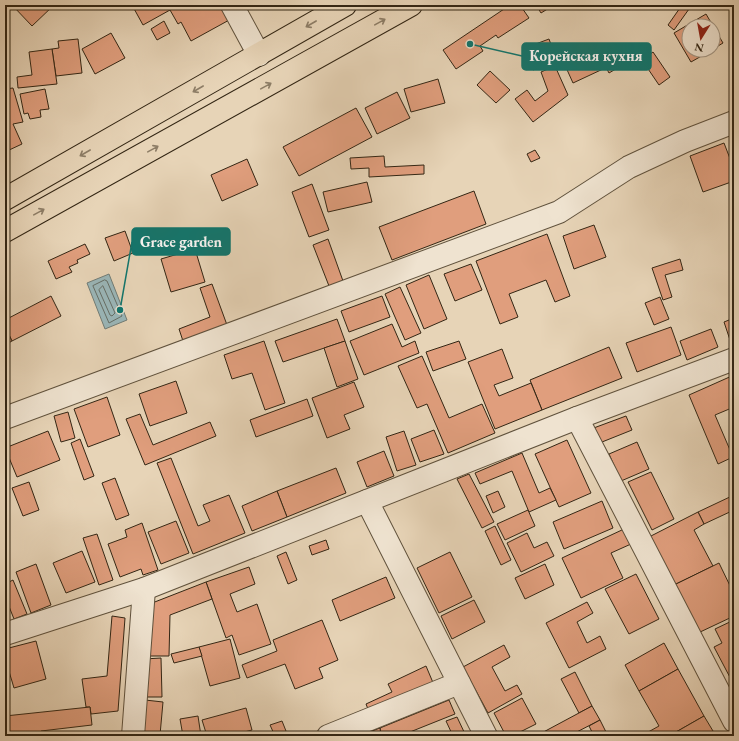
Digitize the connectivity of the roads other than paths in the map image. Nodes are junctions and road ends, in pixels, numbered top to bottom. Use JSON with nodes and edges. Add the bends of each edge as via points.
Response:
{"nodes":[{"id":1,"x":232,"y":5,"type":"edge"},
{"id":2,"x":411,"y":5,"type":"edge"},
{"id":3,"x":337,"y":7,"type":"edge"},
{"id":4,"x":259,"y":55,"type":"junction"},
{"id":5,"x":734,"y":122,"type":"edge"},
{"id":6,"x":5,"y":199,"type":"edge"},
{"id":7,"x":5,"y":232,"type":"edge"},
{"id":8,"x":734,"y":359,"type":"edge"},
{"id":9,"x":5,"y":418,"type":"edge"},
{"id":10,"x":577,"y":418,"type":"junction"},
{"id":11,"x":368,"y":501,"type":"junction"},
{"id":12,"x":144,"y":589,"type":"junction"},
{"id":13,"x":5,"y":634,"type":"edge"},
{"id":14,"x":459,"y":683,"type":"junction"},
{"id":15,"x":734,"y":721,"type":"edge"},
{"id":16,"x":132,"y":736,"type":"edge"},
{"id":17,"x":328,"y":736,"type":"edge"},
{"id":18,"x":486,"y":736,"type":"edge"}],
"edges":[{"from":1,"to":4,"type":"street"},
{"from":7,"to":2,"type":"highway","one_way":true},
{"from":3,"to":4,"type":"highway","one_way":true},
{"from":4,"to":6,"type":"highway","one_way":true},
{"from":5,"to":9,"type":"street","via":[[684,141],[628,167],[559,212]]},
{"from":8,"to":10,"type":"street"},
{"from":10,"to":11,"type":"street"},
{"from":10,"to":15,"type":"street"},
{"from":11,"to":12,"type":"street"},
{"from":11,"to":14,"type":"street"},
{"from":12,"to":13,"type":"street"},
{"from":12,"to":16,"type":"street"},
{"from":14,"to":17,"type":"street"},
{"from":14,"to":18,"type":"street"}]}
